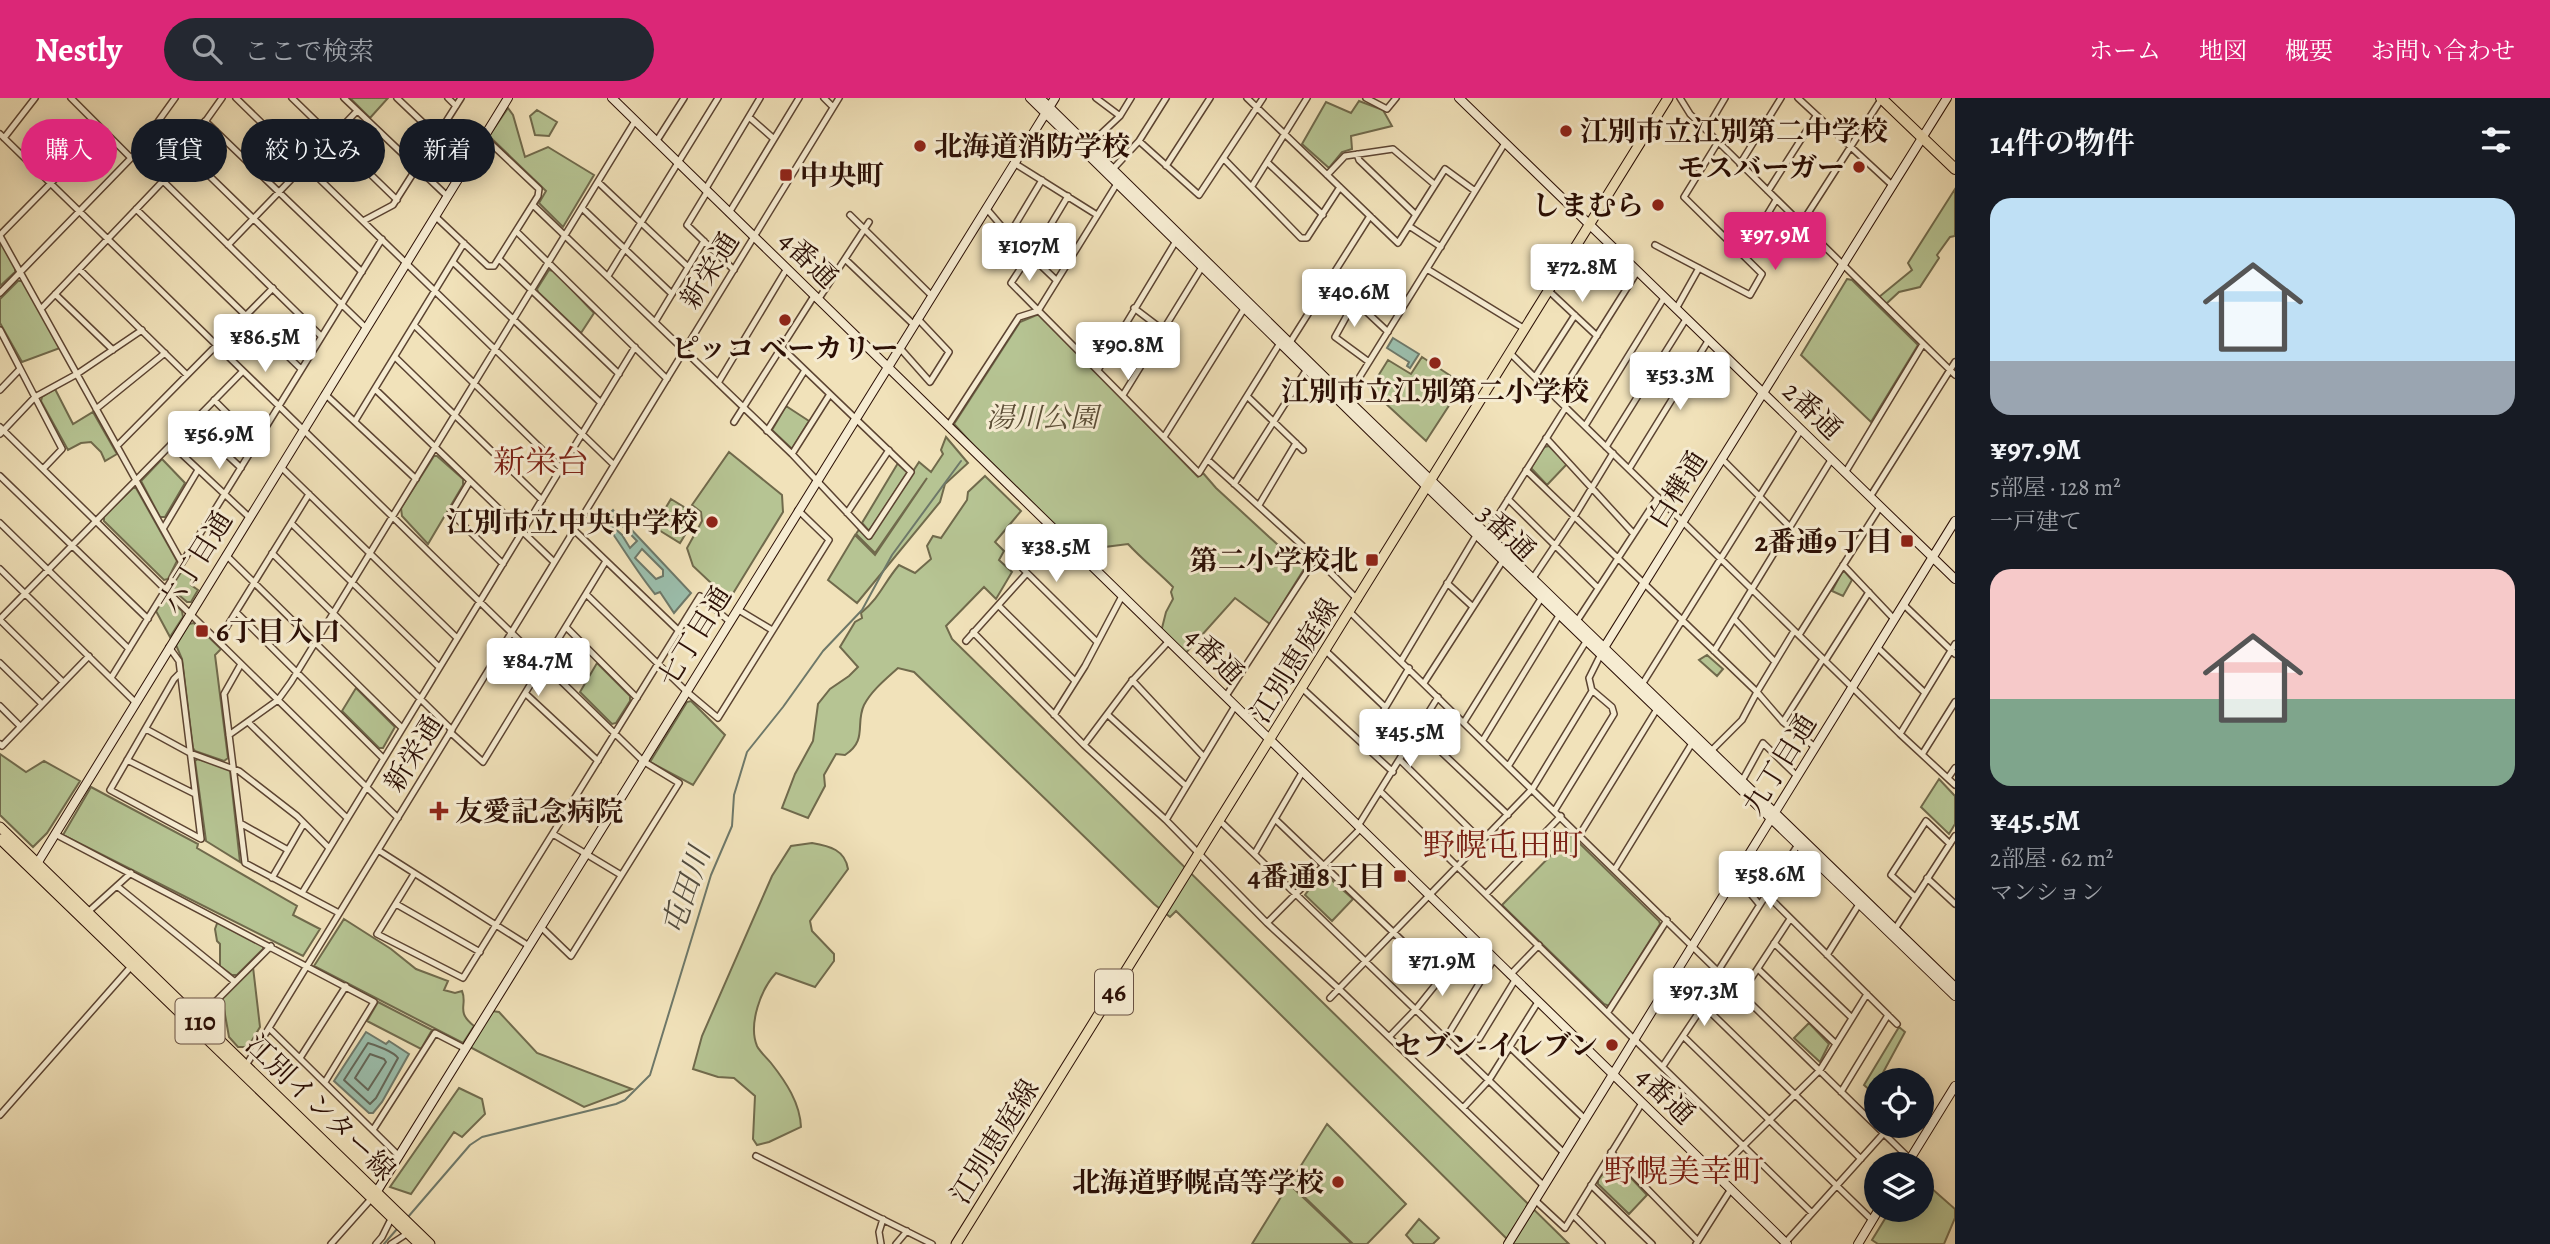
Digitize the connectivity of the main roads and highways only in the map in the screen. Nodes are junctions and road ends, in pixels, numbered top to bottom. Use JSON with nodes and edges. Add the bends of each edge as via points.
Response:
{"nodes":[{"id":1,"x":1668,"y":98,"type":"edge"},
{"id":2,"x":1881,"y":98,"type":"edge"},
{"id":3,"x":1955,"y":169,"type":"edge"},
{"id":4,"x":0,"y":827,"type":"edge"},
{"id":5,"x":0,"y":839,"type":"edge"},
{"id":6,"x":33,"y":870,"type":"junction"},
{"id":7,"x":244,"y":1069,"type":"junction"},
{"id":8,"x":401,"y":1222,"type":"junction"},
{"id":9,"x":419,"y":1244,"type":"edge"},
{"id":10,"x":430,"y":1244,"type":"edge"},
{"id":11,"x":956,"y":1244,"type":"edge"}],
"edges":[{"from":1,"to":11,"type":"main road","name":"江別恵庭線","number":"46"},
{"from":2,"to":3,"type":"highway"},
{"from":4,"to":6,"type":"main road","name":"江別インター線","number":"110"},
{"from":5,"to":6,"type":"main road","name":"江別インター線","number":"110"},
{"from":6,"to":7,"type":"main road","name":"江別インター線","number":"110"},
{"from":6,"to":7,"type":"main road","name":"江別インター線","number":"110","via":[[88,912]]},
{"from":7,"to":8,"type":"main road","name":"江別インター線","number":"110"},
{"from":8,"to":9,"type":"main road","name":"江別インター線","number":"110"},
{"from":8,"to":10,"type":"main road","name":"江別インター線","number":"110"}]}
